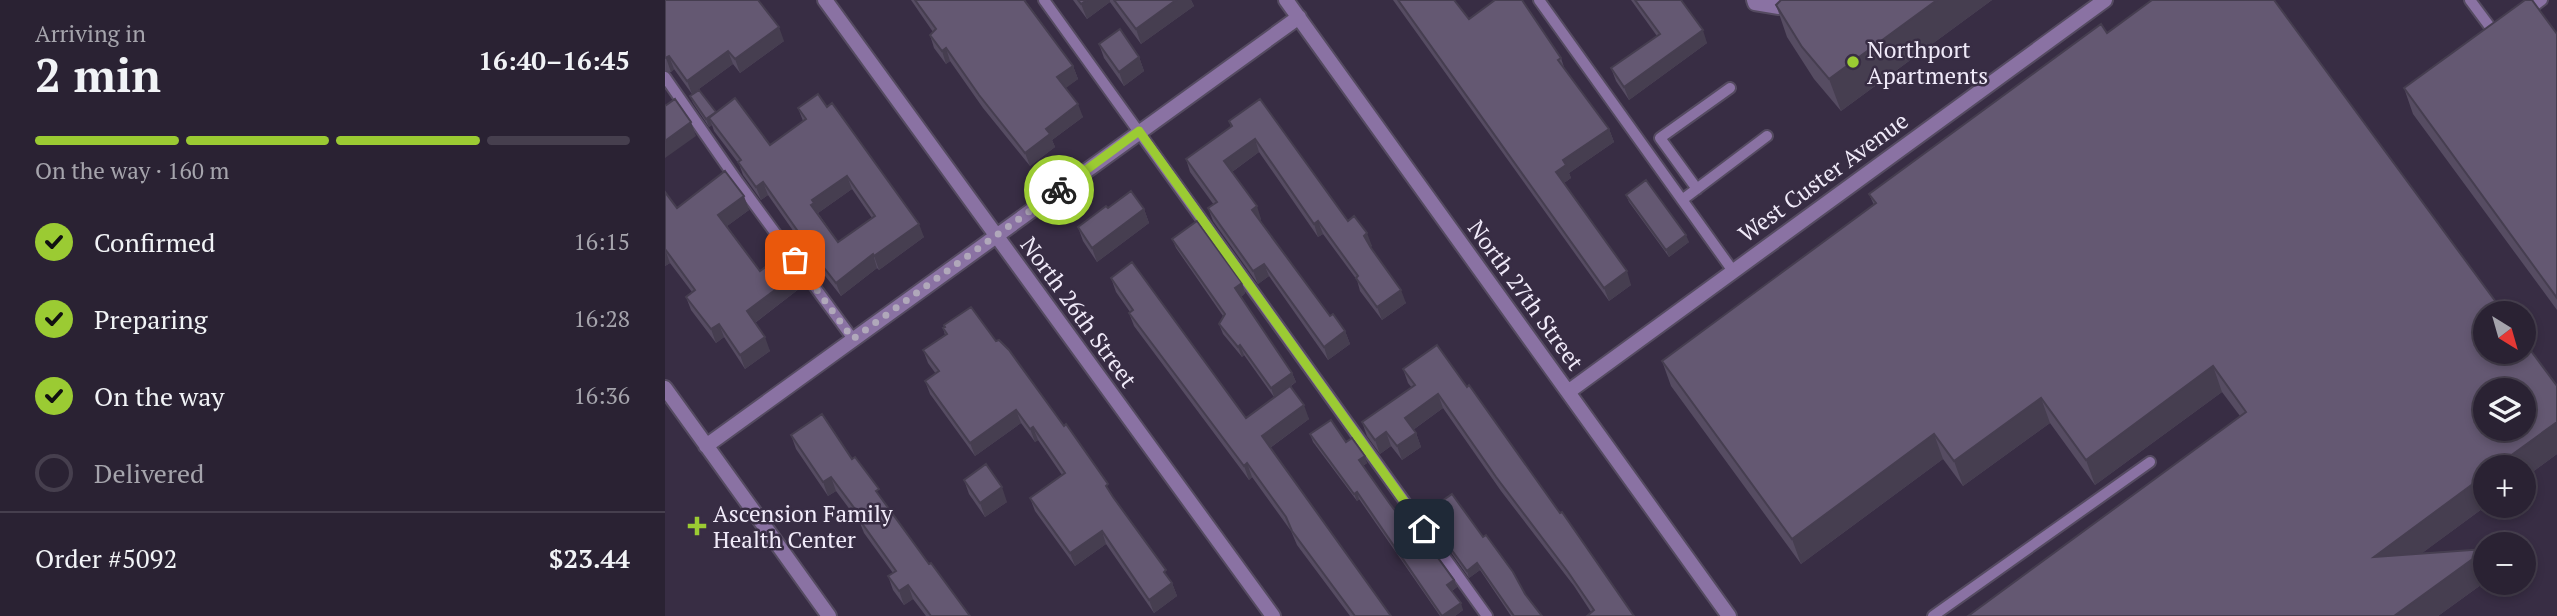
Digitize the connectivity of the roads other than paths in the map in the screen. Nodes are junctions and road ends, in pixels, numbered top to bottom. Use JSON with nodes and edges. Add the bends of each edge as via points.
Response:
{"nodes":[{"id":1,"x":825,"y":0,"type":"edge"},
{"id":2,"x":1044,"y":0,"type":"edge"},
{"id":3,"x":1286,"y":0,"type":"edge"},
{"id":4,"x":1539,"y":0,"type":"edge"},
{"id":5,"x":1789,"y":0,"type":"edge"},
{"id":6,"x":2105,"y":0,"type":"edge"},
{"id":7,"x":2470,"y":0,"type":"edge"},
{"id":8,"x":2542,"y":0,"type":"edge"},
{"id":9,"x":1754,"y":1,"type":"edge"},
{"id":10,"x":1299,"y":17,"type":"junction"},
{"id":11,"x":2505,"y":28,"type":"junction"},
{"id":12,"x":2486,"y":42,"type":"edge"},
{"id":13,"x":665,"y":77,"type":"edge"},
{"id":14,"x":1730,"y":88,"type":"dead end"},
{"id":15,"x":1139,"y":131,"type":"junction"},
{"id":16,"x":1766,"y":136,"type":"dead end"},
{"id":17,"x":1660,"y":138,"type":"junction"},
{"id":18,"x":1645,"y":149,"type":"junction"},
{"id":19,"x":1697,"y":188,"type":"junction"},
{"id":20,"x":1682,"y":200,"type":"junction"},
{"id":21,"x":996,"y":236,"type":"junction"},
{"id":22,"x":1733,"y":271,"type":"junction"},
{"id":23,"x":853,"y":339,"type":"junction"},
{"id":24,"x":665,"y":388,"type":"edge"},
{"id":25,"x":1568,"y":391,"type":"junction"},
{"id":26,"x":706,"y":446,"type":"junction"},
{"id":27,"x":2150,"y":462,"type":"dead end"},
{"id":28,"x":828,"y":616,"type":"edge"},
{"id":29,"x":1273,"y":616,"type":"edge"},
{"id":30,"x":1487,"y":616,"type":"edge"},
{"id":31,"x":1729,"y":616,"type":"edge"},
{"id":32,"x":1933,"y":616,"type":"edge"}],
"edges":[{"from":1,"to":21,"type":"street","name":"North 26th Street"},
{"from":2,"to":15,"type":"lane"},
{"from":3,"to":10,"type":"street","name":"North 27th Street"},
{"from":4,"to":18,"type":"lane"},
{"from":5,"to":9,"type":"street","via":[[1779,7]]},
{"from":6,"to":22,"type":"street","name":"West Custer Avenue"},
{"from":7,"to":11,"type":"lane"},
{"from":8,"to":11,"type":"lane"},
{"from":10,"to":15,"type":"street"},
{"from":10,"to":25,"type":"street","name":"North 27th Street"},
{"from":11,"to":12,"type":"lane"},
{"from":13,"to":23,"type":"lane"},
{"from":14,"to":17,"type":"lane"},
{"from":15,"to":21,"type":"street"},
{"from":15,"to":30,"type":"lane"},
{"from":16,"to":19,"type":"lane"},
{"from":17,"to":18,"type":"lane"},
{"from":17,"to":19,"type":"lane"},
{"from":18,"to":20,"type":"lane"},
{"from":19,"to":20,"type":"lane"},
{"from":20,"to":22,"type":"lane"},
{"from":21,"to":23,"type":"street"},
{"from":21,"to":29,"type":"street","name":"North 26th Street"},
{"from":22,"to":25,"type":"street","name":"West Custer Avenue"},
{"from":23,"to":26,"type":"street"},
{"from":24,"to":26,"type":"street"},
{"from":25,"to":31,"type":"street","name":"North 27th Street"},
{"from":26,"to":28,"type":"street"},
{"from":27,"to":32,"type":"lane"}]}
